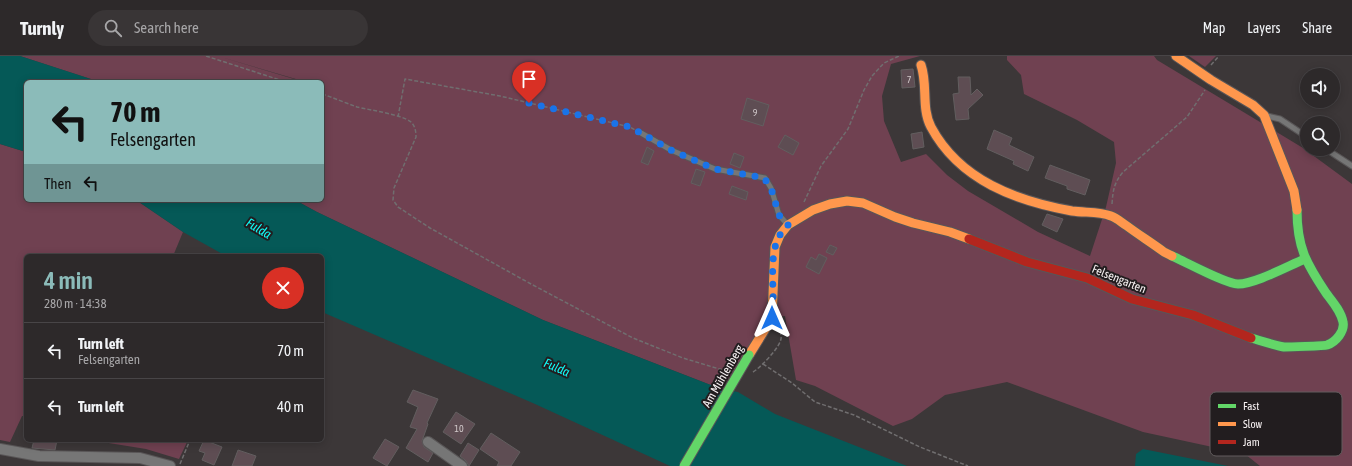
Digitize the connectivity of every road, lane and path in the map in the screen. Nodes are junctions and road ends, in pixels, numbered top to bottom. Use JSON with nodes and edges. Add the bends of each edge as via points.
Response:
{"nodes":[{"id":1,"x":206,"y":56,"type":"edge"},
{"id":2,"x":899,"y":56,"type":"edge"},
{"id":3,"x":1176,"y":56,"type":"edge"},
{"id":4,"x":921,"y":65,"type":"dead end"},
{"id":5,"x":280,"y":80,"type":"edge"},
{"id":6,"x":1211,"y":80,"type":"junction"},
{"id":7,"x":324,"y":95,"type":"edge"},
{"id":8,"x":1264,"y":115,"type":"junction"},
{"id":9,"x":398,"y":117,"type":"junction"},
{"id":10,"x":1300,"y":132,"type":"edge"},
{"id":11,"x":640,"y":133,"type":"joint"},
{"id":12,"x":1337,"y":156,"type":"edge"},
{"id":13,"x":1352,"y":166,"type":"edge"},
{"id":14,"x":1112,"y":216,"type":"junction"},
{"id":15,"x":796,"y":220,"type":"junction"},
{"id":16,"x":788,"y":225,"type":"junction"},
{"id":17,"x":1305,"y":259,"type":"junction"},
{"id":18,"x":772,"y":318,"type":"junction"},
{"id":19,"x":763,"y":364,"type":"junction"},
{"id":20,"x":727,"y":371,"type":"dead end"},
{"id":21,"x":751,"y":373,"type":"dead end"},
{"id":22,"x":189,"y":442,"type":"edge"},
{"id":23,"x":428,"y":442,"type":"dead end"},
{"id":24,"x":0,"y":448,"type":"edge"},
{"id":25,"x":170,"y":466,"type":"edge"},
{"id":26,"x":179,"y":466,"type":"edge"},
{"id":27,"x":462,"y":466,"type":"edge"},
{"id":28,"x":684,"y":466,"type":"edge"},
{"id":29,"x":968,"y":466,"type":"edge"}],
"edges":[{"from":1,"to":5,"type":"path"},
{"from":2,"to":15,"type":"path","via":[[884,63],[872,76],[848,129],[821,166]]},
{"from":3,"to":6,"type":"street","name":"Felsengarten"},
{"from":4,"to":14,"type":"street","via":[[924,74],[926,112],[931,127],[954,157],[979,179],[1001,191],[1034,203]]},
{"from":6,"to":8,"type":"street","name":"Felsengarten","via":[[1252,104]]},
{"from":6,"to":14,"type":"path","via":[[1187,117],[1116,181]]},
{"from":7,"to":9,"type":"path"},
{"from":8,"to":10,"type":"lane","via":[[1280,119]]},
{"from":8,"to":17,"type":"street","name":"Felsengarten","via":[[1294,191],[1299,241]]},
{"from":9,"to":11,"type":"path","via":[[405,79],[500,96],[630,127]]},
{"from":9,"to":20,"type":"path","via":[[410,121],[416,132],[394,188],[393,200],[398,208],[531,284],[633,338],[683,358]]},
{"from":11,"to":16,"type":"lane","via":[[715,169],[764,178],[771,188],[779,215]]},
{"from":12,"to":13,"type":"lane"},
{"from":14,"to":17,"type":"street","via":[[1164,252],[1237,284],[1250,282]]},
{"from":15,"to":16,"type":"street"},
{"from":15,"to":17,"type":"street","name":"Felsengarten","via":[[830,204],[847,201],[863,203],[913,223],[950,232],[1027,262],[1087,278],[1132,300],[1186,313],[1251,338],[1285,347],[1327,345],[1343,330],[1339,312],[1310,271]]},
{"from":16,"to":18,"type":"street","via":[[780,235],[776,247],[772,281]]},
{"from":18,"to":19,"type":"path","via":[[780,330],[781,340]]},
{"from":18,"to":28,"type":"street","name":"Am Mühlenberg","bridge":true},
{"from":19,"to":21,"type":"path"},
{"from":19,"to":29,"type":"path","via":[[815,402],[854,415],[920,447]]},
{"from":22,"to":26,"type":"path"},
{"from":23,"to":27,"type":"street"},
{"from":24,"to":25,"type":"street","via":[[39,456],[140,458]]}]}
